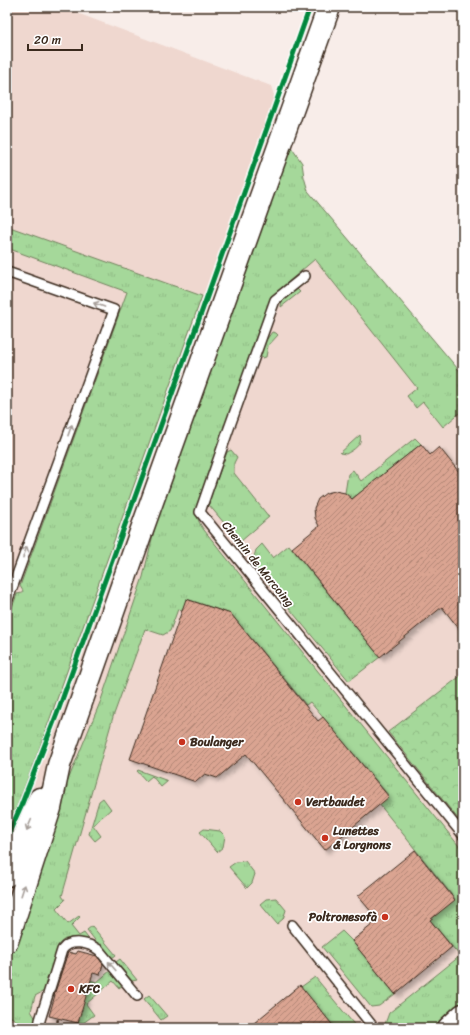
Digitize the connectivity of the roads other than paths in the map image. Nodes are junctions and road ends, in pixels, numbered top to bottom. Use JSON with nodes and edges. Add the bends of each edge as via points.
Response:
{"nodes":[{"id":1,"x":328,"y":7,"type":"edge"},
{"id":2,"x":7,"y":272,"type":"edge"},
{"id":3,"x":305,"y":276,"type":"dead end"},
{"id":4,"x":7,"y":602,"type":"edge"},
{"id":5,"x":59,"y":765,"type":"junction"},
{"id":6,"x":463,"y":835,"type":"edge"},
{"id":7,"x":7,"y":875,"type":"edge"},
{"id":8,"x":292,"y":924,"type":"dead end"},
{"id":9,"x":7,"y":940,"type":"edge"},
{"id":10,"x":137,"y":996,"type":"dead end"},
{"id":11,"x":463,"y":1015,"type":"edge"},
{"id":12,"x":39,"y":1028,"type":"edge"},
{"id":13,"x":374,"y":1028,"type":"edge"},
{"id":14,"x":449,"y":1028,"type":"edge"}],
"edges":[{"from":1,"to":5,"type":"main road"},
{"from":4,"to":2,"type":"lane","one_way":true,"via":[[114,310]]},
{"from":3,"to":6,"type":"lane","name":"Chemin de Marcoing","via":[[275,300],[200,512]]},
{"from":5,"to":7,"type":"main road","one_way":true,"via":[[42,795]]},
{"from":9,"to":5,"type":"main road","one_way":true,"via":[[50,808]]},
{"from":8,"to":13,"type":"lane"},
{"from":10,"to":12,"type":"lane","one_way":true,"via":[[99,950],[82,944],[69,944],[62,950]]},
{"from":11,"to":14,"type":"main road"}]}
